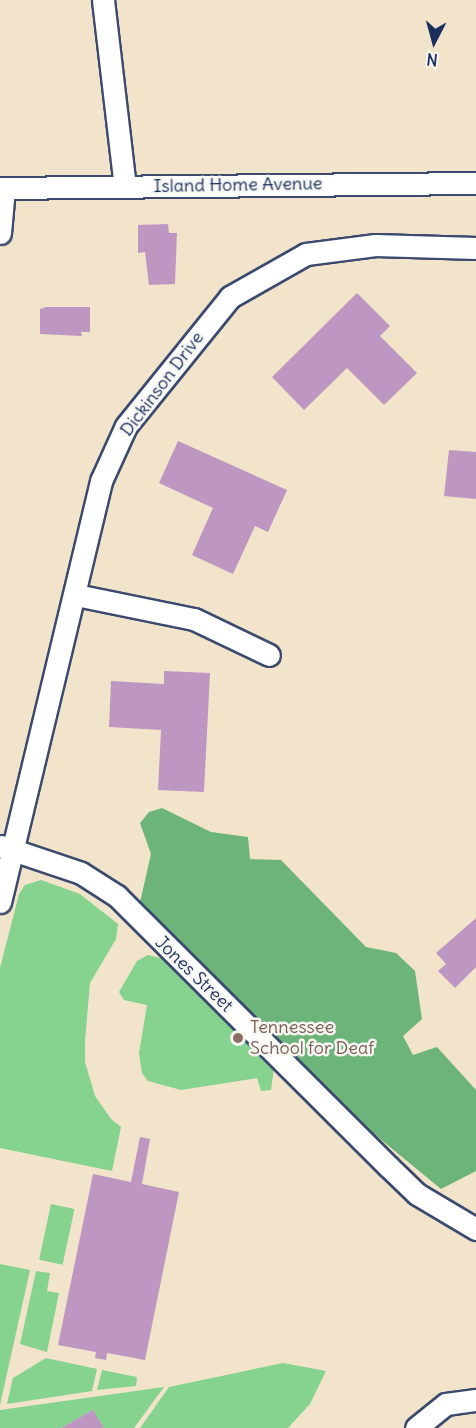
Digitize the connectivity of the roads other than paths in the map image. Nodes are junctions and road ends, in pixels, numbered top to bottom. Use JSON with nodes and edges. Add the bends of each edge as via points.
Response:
{"nodes":[{"id":1,"x":103,"y":0,"type":"edge"},
{"id":2,"x":476,"y":183,"type":"edge"},
{"id":3,"x":125,"y":186,"type":"junction"},
{"id":4,"x":2,"y":188,"type":"edge"},
{"id":5,"x":0,"y":233,"type":"edge"},
{"id":6,"x":476,"y":248,"type":"edge"},
{"id":7,"x":76,"y":595,"type":"junction"},
{"id":8,"x":269,"y":655,"type":"dead end"},
{"id":9,"x":6,"y":848,"type":"edge"},
{"id":10,"x":0,"y":902,"type":"edge"},
{"id":11,"x":476,"y":1229,"type":"edge"},
{"id":12,"x":476,"y":1400,"type":"edge"},
{"id":13,"x":416,"y":1428,"type":"edge"}],
"edges":[{"from":1,"to":3,"type":"street"},
{"from":2,"to":3,"type":"street","name":"Island Home Avenue"},
{"from":3,"to":4,"type":"street","name":"Island Home Avenue"},
{"from":4,"to":5,"type":"street"},
{"from":6,"to":7,"type":"street","name":"Dickinson Drive","via":[[375,245],[306,254],[230,297],[126,426],[101,481]]},
{"from":7,"to":8,"type":"street","via":[[194,619]]},
{"from":7,"to":9,"type":"street","name":"Dickinson Drive"},
{"from":9,"to":10,"type":"street","name":"Dickinson Drive"},
{"from":9,"to":11,"type":"street","name":"Jones Street","via":[[81,873],[117,896],[417,1194]]},
{"from":12,"to":13,"type":"street","via":[[446,1404]]}]}
